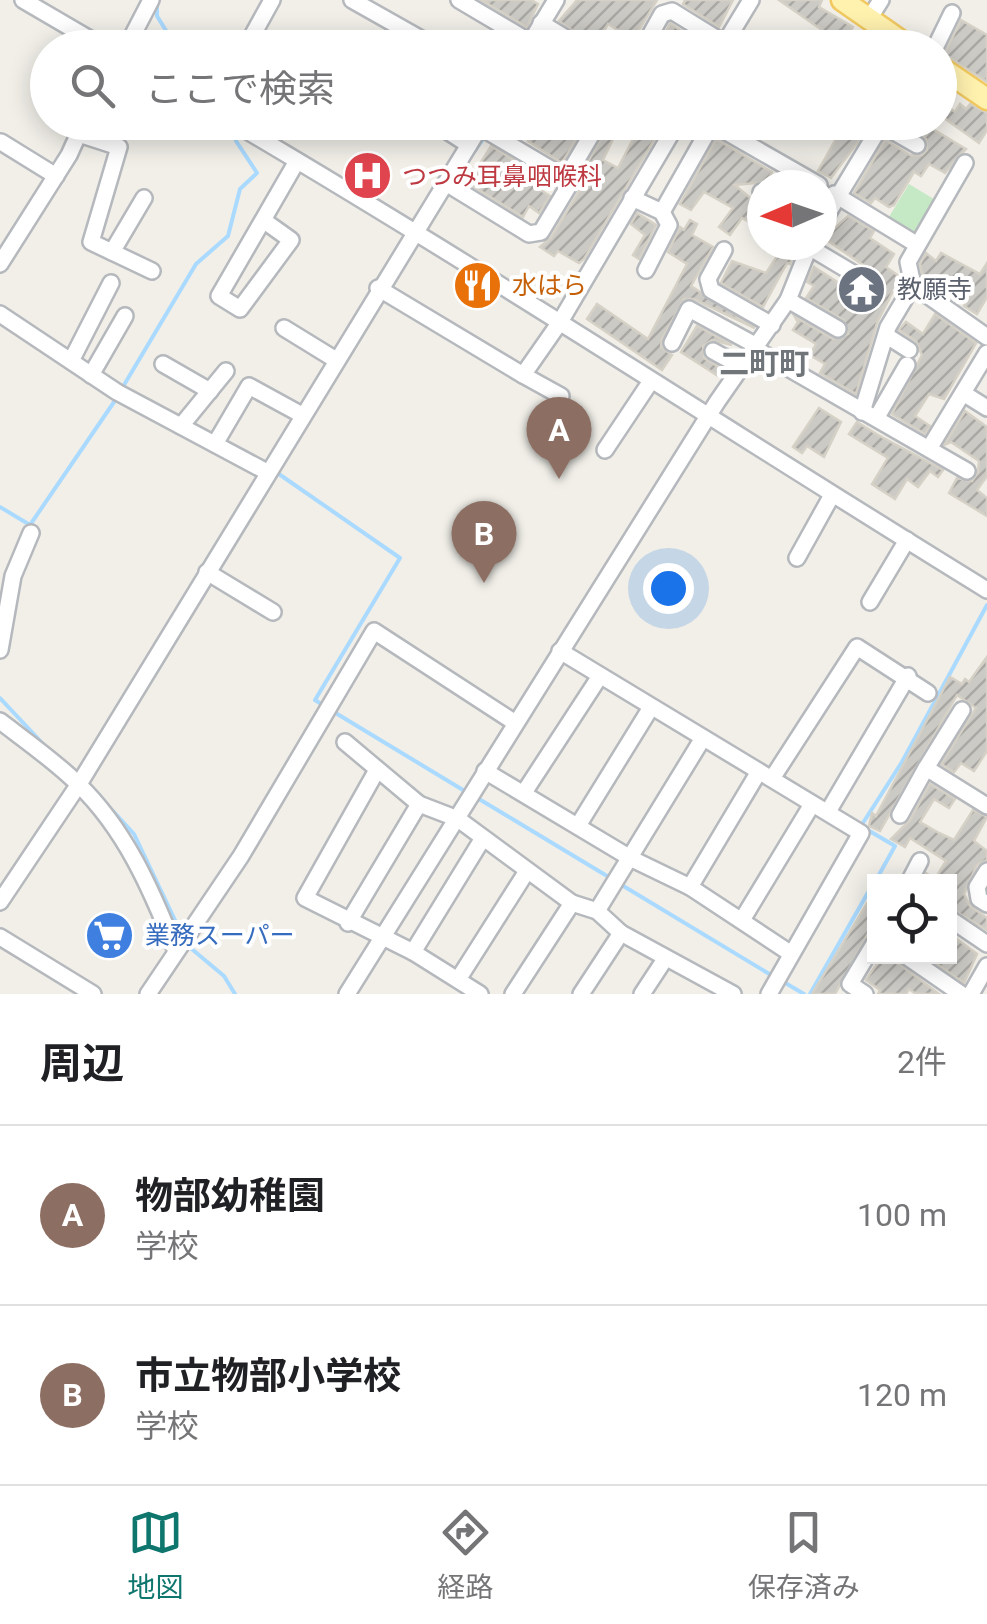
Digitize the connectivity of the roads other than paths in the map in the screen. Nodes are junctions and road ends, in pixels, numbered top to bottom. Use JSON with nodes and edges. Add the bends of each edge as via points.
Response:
{"nodes":[{"id":1,"x":23,"y":0,"type":"edge"},
{"id":2,"x":151,"y":0,"type":"edge"},
{"id":3,"x":272,"y":0,"type":"edge"},
{"id":4,"x":352,"y":0,"type":"edge"},
{"id":5,"x":459,"y":0,"type":"edge"},
{"id":6,"x":556,"y":0,"type":"edge"},
{"id":7,"x":842,"y":0,"type":"edge"},
{"id":8,"x":880,"y":0,"type":"edge"},
{"id":9,"x":749,"y":2,"type":"edge"},
{"id":10,"x":952,"y":14,"type":"dead end"},
{"id":11,"x":869,"y":19,"type":"junction"},
{"id":12,"x":542,"y":24,"type":"junction"},
{"id":13,"x":74,"y":30,"type":"edge"},
{"id":14,"x":135,"y":30,"type":"edge"},
{"id":15,"x":255,"y":30,"type":"edge"},
{"id":16,"x":408,"y":30,"type":"edge"},
{"id":17,"x":506,"y":30,"type":"edge"},
{"id":18,"x":538,"y":30,"type":"edge"},
{"id":19,"x":552,"y":30,"type":"edge"},
{"id":20,"x":653,"y":30,"type":"edge"},
{"id":21,"x":701,"y":30,"type":"edge"},
{"id":22,"x":734,"y":30,"type":"edge"},
{"id":23,"x":885,"y":30,"type":"edge"},
{"id":24,"x":944,"y":30,"type":"edge"},
{"id":25,"x":957,"y":78,"type":"edge"},
{"id":26,"x":987,"y":98,"type":"edge"},
{"id":27,"x":75,"y":140,"type":"edge"},
{"id":28,"x":105,"y":140,"type":"edge"},
{"id":29,"x":262,"y":140,"type":"edge"},
{"id":30,"x":461,"y":140,"type":"edge"},
{"id":31,"x":474,"y":140,"type":"edge"},
{"id":32,"x":504,"y":140,"type":"edge"},
{"id":33,"x":588,"y":140,"type":"edge"},
{"id":34,"x":667,"y":140,"type":"edge"},
{"id":35,"x":703,"y":140,"type":"edge"},
{"id":36,"x":740,"y":140,"type":"edge"},
{"id":37,"x":873,"y":140,"type":"edge"},
{"id":38,"x":906,"y":140,"type":"edge"},
{"id":39,"x":2,"y":142,"type":"edge"},
{"id":40,"x":469,"y":145,"type":"junction"},
{"id":41,"x":916,"y":145,"type":"dead end"},
{"id":42,"x":297,"y":161,"type":"junction"},
{"id":43,"x":965,"y":162,"type":"dead end"},
{"id":44,"x":793,"y":170,"type":"edge"},
{"id":45,"x":56,"y":176,"type":"junction"},
{"id":46,"x":566,"y":178,"type":"junction"},
{"id":47,"x":446,"y":183,"type":"junction"},
{"id":48,"x":837,"y":195,"type":"edge"},
{"id":49,"x":840,"y":197,"type":"junction"},
{"id":50,"x":144,"y":198,"type":"dead end"},
{"id":51,"x":632,"y":198,"type":"junction"},
{"id":52,"x":837,"y":201,"type":"edge"},
{"id":53,"x":666,"y":218,"type":"junction"},
{"id":54,"x":262,"y":220,"type":"junction"},
{"id":55,"x":416,"y":231,"type":"junction"},
{"id":56,"x":916,"y":244,"type":"junction"},
{"id":57,"x":724,"y":250,"type":"dead end"},
{"id":58,"x":112,"y":252,"type":"junction"},
{"id":59,"x":804,"y":260,"type":"edge"},
{"id":60,"x":832,"y":260,"type":"edge"},
{"id":61,"x":0,"y":264,"type":"edge"},
{"id":62,"x":152,"y":270,"type":"dead end"},
{"id":63,"x":646,"y":270,"type":"dead end"},
{"id":64,"x":856,"y":275,"type":"dead end"},
{"id":65,"x":110,"y":283,"type":"dead end"},
{"id":66,"x":913,"y":285,"type":"junction"},
{"id":67,"x":381,"y":290,"type":"junction"},
{"id":68,"x":789,"y":293,"type":"junction"},
{"id":69,"x":0,"y":314,"type":"edge"},
{"id":70,"x":126,"y":316,"type":"dead end"},
{"id":71,"x":560,"y":322,"type":"junction"},
{"id":72,"x":772,"y":325,"type":"junction"},
{"id":73,"x":284,"y":328,"type":"dead end"},
{"id":74,"x":838,"y":329,"type":"dead end"},
{"id":75,"x":887,"y":336,"type":"junction"},
{"id":76,"x":987,"y":337,"type":"edge"},
{"id":77,"x":672,"y":343,"type":"dead end"},
{"id":78,"x":756,"y":348,"type":"junction"},
{"id":79,"x":714,"y":351,"type":"dead end"},
{"id":80,"x":336,"y":360,"type":"junction"},
{"id":81,"x":983,"y":360,"type":"edge"},
{"id":82,"x":71,"y":362,"type":"junction"},
{"id":83,"x":163,"y":364,"type":"dead end"},
{"id":84,"x":742,"y":368,"type":"junction"},
{"id":85,"x":226,"y":371,"type":"dead end"},
{"id":86,"x":91,"y":375,"type":"junction"},
{"id":87,"x":523,"y":375,"type":"junction"},
{"id":88,"x":650,"y":381,"type":"junction"},
{"id":89,"x":210,"y":390,"type":"junction"},
{"id":90,"x":963,"y":394,"type":"junction"},
{"id":91,"x":987,"y":408,"type":"edge"},
{"id":92,"x":870,"y":415,"type":"junction"},
{"id":93,"x":302,"y":416,"type":"junction"},
{"id":94,"x":708,"y":418,"type":"junction"},
{"id":95,"x":181,"y":426,"type":"junction"},
{"id":96,"x":541,"y":430,"type":"dead end"},
{"id":97,"x":215,"y":444,"type":"junction"},
{"id":98,"x":930,"y":446,"type":"junction"},
{"id":99,"x":605,"y":450,"type":"dead end"},
{"id":100,"x":967,"y":470,"type":"dead end"},
{"id":101,"x":267,"y":472,"type":"junction"},
{"id":102,"x":832,"y":494,"type":"junction"},
{"id":103,"x":32,"y":533,"type":"dead end"},
{"id":104,"x":907,"y":540,"type":"junction"},
{"id":105,"x":798,"y":558,"type":"dead end"},
{"id":106,"x":6,"y":572,"type":"edge"},
{"id":107,"x":207,"y":572,"type":"junction"},
{"id":108,"x":987,"y":590,"type":"edge"},
{"id":109,"x":870,"y":602,"type":"dead end"},
{"id":110,"x":273,"y":612,"type":"dead end"},
{"id":111,"x":0,"y":650,"type":"edge"},
{"id":112,"x":560,"y":651,"type":"junction"},
{"id":113,"x":600,"y":676,"type":"junction"},
{"id":114,"x":908,"y":676,"type":"junction"},
{"id":115,"x":928,"y":693,"type":"dead end"},
{"id":116,"x":650,"y":709,"type":"junction"},
{"id":117,"x":962,"y":710,"type":"dead end"},
{"id":118,"x":0,"y":721,"type":"edge"},
{"id":119,"x":514,"y":722,"type":"junction"},
{"id":120,"x":704,"y":738,"type":"junction"},
{"id":121,"x":345,"y":742,"type":"dead end"},
{"id":122,"x":926,"y":768,"type":"junction"},
{"id":123,"x":377,"y":770,"type":"junction"},
{"id":124,"x":486,"y":771,"type":"junction"},
{"id":125,"x":766,"y":775,"type":"junction"},
{"id":126,"x":78,"y":784,"type":"junction"},
{"id":127,"x":525,"y":791,"type":"junction"},
{"id":128,"x":419,"y":804,"type":"junction"},
{"id":129,"x":810,"y":806,"type":"junction"},
{"id":130,"x":987,"y":806,"type":"edge"},
{"id":131,"x":828,"y":810,"type":"junction"},
{"id":132,"x":900,"y":815,"type":"dead end"},
{"id":133,"x":458,"y":819,"type":"junction"},
{"id":134,"x":580,"y":824,"type":"junction"},
{"id":135,"x":483,"y":838,"type":"junction"},
{"id":136,"x":632,"y":859,"type":"junction"},
{"id":137,"x":920,"y":861,"type":"dead end"},
{"id":138,"x":527,"y":871,"type":"junction"},
{"id":139,"x":987,"y":871,"type":"edge"},
{"id":140,"x":913,"y":874,"type":"edge"},
{"id":141,"x":690,"y":887,"type":"junction"},
{"id":142,"x":0,"y":902,"type":"edge"},
{"id":143,"x":572,"y":903,"type":"junction"},
{"id":144,"x":987,"y":904,"type":"edge"},
{"id":145,"x":597,"y":911,"type":"junction"},
{"id":146,"x":742,"y":920,"type":"junction"},
{"id":147,"x":348,"y":922,"type":"junction"},
{"id":148,"x":957,"y":924,"type":"edge"},
{"id":149,"x":622,"y":933,"type":"junction"},
{"id":150,"x":380,"y":936,"type":"junction"},
{"id":151,"x":0,"y":937,"type":"edge"},
{"id":152,"x":987,"y":944,"type":"edge"},
{"id":153,"x":175,"y":948,"type":"junction"},
{"id":154,"x":413,"y":952,"type":"junction"},
{"id":155,"x":790,"y":953,"type":"junction"},
{"id":156,"x":867,"y":956,"type":"edge"},
{"id":157,"x":665,"y":959,"type":"junction"},
{"id":158,"x":918,"y":964,"type":"edge"},
{"id":159,"x":987,"y":966,"type":"edge"},
{"id":160,"x":459,"y":978,"type":"junction"},
{"id":161,"x":708,"y":988,"type":"edge"},
{"id":162,"x":93,"y":994,"type":"edge"},
{"id":163,"x":148,"y":994,"type":"edge"},
{"id":164,"x":347,"y":994,"type":"edge"},
{"id":165,"x":480,"y":994,"type":"edge"},
{"id":166,"x":513,"y":994,"type":"edge"},
{"id":167,"x":581,"y":994,"type":"edge"},
{"id":168,"x":642,"y":994,"type":"edge"},
{"id":169,"x":732,"y":994,"type":"edge"},
{"id":170,"x":769,"y":994,"type":"edge"},
{"id":171,"x":865,"y":994,"type":"edge"},
{"id":172,"x":961,"y":994,"type":"edge"},
{"id":173,"x":970,"y":994,"type":"edge"}],
"edges":[{"from":1,"to":13,"type":"street"},
{"from":2,"to":14,"type":"street"},
{"from":3,"to":15,"type":"street"},
{"from":4,"to":16,"type":"street"},
{"from":5,"to":17,"type":"street"},
{"from":6,"to":12,"type":"street"},
{"from":7,"to":11,"type":"main road"},
{"from":8,"to":11,"type":"street"},
{"from":9,"to":22,"type":"street"},
{"from":10,"to":24,"type":"street"},
{"from":11,"to":23,"type":"main road"},
{"from":12,"to":18,"type":"street"},
{"from":12,"to":19,"type":"street"},
{"from":20,"to":21,"type":"street","via":[[672,11]]},
{"from":25,"to":26,"type":"main road"},
{"from":27,"to":45,"type":"street"},
{"from":28,"to":58,"type":"street","via":[[119,147],[91,242]]},
{"from":29,"to":42,"type":"street"},
{"from":30,"to":40,"type":"street"},
{"from":31,"to":40,"type":"street"},
{"from":32,"to":46,"type":"street"},
{"from":33,"to":46,"type":"street"},
{"from":34,"to":51,"type":"street"},
{"from":35,"to":53,"type":"street"},
{"from":36,"to":44,"type":"street"},
{"from":37,"to":49,"type":"street"},
{"from":38,"to":41,"type":"street"},
{"from":39,"to":45,"type":"street"},
{"from":40,"to":47,"type":"street"},
{"from":42,"to":54,"type":"street"},
{"from":42,"to":55,"type":"street"},
{"from":43,"to":56,"type":"street"},
{"from":45,"to":61,"type":"street"},
{"from":46,"to":47,"type":"street","via":[[572,182],[541,232],[529,234]]},
{"from":47,"to":55,"type":"street"},
{"from":48,"to":49,"type":"street"},
{"from":49,"to":52,"type":"street"},
{"from":49,"to":56,"type":"street"},
{"from":50,"to":58,"type":"street"},
{"from":51,"to":53,"type":"street"},
{"from":51,"to":71,"type":"street"},
{"from":53,"to":63,"type":"street"},
{"from":54,"to":54,"type":"street","via":[[219,296],[240,308],[292,240]]},
{"from":55,"to":67,"type":"street"},
{"from":55,"to":71,"type":"street"},
{"from":56,"to":66,"type":"street","via":[[900,268]]},
{"from":57,"to":72,"type":"street","via":[[708,278],[711,290]]},
{"from":58,"to":62,"type":"street"},
{"from":59,"to":68,"type":"street"},
{"from":60,"to":64,"type":"street"},
{"from":65,"to":82,"type":"street"},
{"from":66,"to":75,"type":"street"},
{"from":66,"to":76,"type":"street"},
{"from":67,"to":80,"type":"street"},
{"from":67,"to":87,"type":"street"},
{"from":68,"to":72,"type":"street"},
{"from":68,"to":74,"type":"street"},
{"from":69,"to":82,"type":"street"},
{"from":70,"to":86,"type":"street"},
{"from":71,"to":87,"type":"street"},
{"from":71,"to":88,"type":"street"},
{"from":72,"to":78,"type":"street"},
{"from":73,"to":80,"type":"street"},
{"from":75,"to":92,"type":"street"},
{"from":75,"to":92,"type":"street","via":[[908,357]]},
{"from":77,"to":78,"type":"street","via":[[689,309]]},
{"from":78,"to":84,"type":"street"},
{"from":78,"to":92,"type":"street"},
{"from":79,"to":84,"type":"street"},
{"from":80,"to":93,"type":"street"},
{"from":81,"to":90,"type":"street"},
{"from":82,"to":86,"type":"street"},
{"from":83,"to":89,"type":"street"},
{"from":84,"to":94,"type":"street"},
{"from":85,"to":89,"type":"street"},
{"from":86,"to":95,"type":"street"},
{"from":87,"to":96,"type":"street","via":[[562,396]]},
{"from":88,"to":94,"type":"street"},
{"from":88,"to":99,"type":"street"},
{"from":89,"to":95,"type":"street"},
{"from":90,"to":91,"type":"street"},
{"from":90,"to":98,"type":"street"},
{"from":92,"to":98,"type":"street"},
{"from":93,"to":97,"type":"street","via":[[248,386]]},
{"from":93,"to":101,"type":"street"},
{"from":94,"to":102,"type":"street"},
{"from":94,"to":112,"type":"street"},
{"from":95,"to":97,"type":"street"},
{"from":97,"to":101,"type":"street"},
{"from":98,"to":100,"type":"street"},
{"from":101,"to":107,"type":"street"},
{"from":102,"to":104,"type":"street"},
{"from":102,"to":105,"type":"street"},
{"from":103,"to":106,"type":"street"},
{"from":104,"to":108,"type":"street"},
{"from":104,"to":109,"type":"street"},
{"from":106,"to":111,"type":"street"},
{"from":107,"to":110,"type":"street"},
{"from":107,"to":126,"type":"street"},
{"from":112,"to":113,"type":"street"},
{"from":112,"to":119,"type":"street"},
{"from":113,"to":116,"type":"street"},
{"from":113,"to":127,"type":"street"},
{"from":114,"to":115,"type":"street"},
{"from":114,"to":125,"type":"street","via":[[857,647]]},
{"from":114,"to":131,"type":"street"},
{"from":116,"to":120,"type":"street"},
{"from":116,"to":134,"type":"street"},
{"from":117,"to":122,"type":"street"},
{"from":118,"to":126,"type":"street"},
{"from":119,"to":124,"type":"street"},
{"from":119,"to":153,"type":"street","via":[[374,631],[241,856]]},
{"from":120,"to":125,"type":"street"},
{"from":120,"to":136,"type":"street"},
{"from":121,"to":123,"type":"street"},
{"from":122,"to":130,"type":"street"},
{"from":122,"to":132,"type":"street"},
{"from":123,"to":128,"type":"street"},
{"from":123,"to":147,"type":"street","via":[[304,898]]},
{"from":124,"to":127,"type":"street"},
{"from":124,"to":133,"type":"street"},
{"from":125,"to":129,"type":"street"},
{"from":125,"to":141,"type":"street"},
{"from":126,"to":142,"type":"street"},
{"from":126,"to":153,"type":"street","via":[[145,874]]},
{"from":127,"to":134,"type":"street"},
{"from":128,"to":133,"type":"street"},
{"from":128,"to":147,"type":"street"},
{"from":129,"to":131,"type":"street"},
{"from":129,"to":146,"type":"street"},
{"from":131,"to":155,"type":"street","via":[[861,833]]},
{"from":133,"to":135,"type":"street"},
{"from":133,"to":150,"type":"street"},
{"from":134,"to":136,"type":"street"},
{"from":135,"to":138,"type":"street"},
{"from":135,"to":154,"type":"street"},
{"from":136,"to":141,"type":"street"},
{"from":136,"to":145,"type":"street"},
{"from":137,"to":140,"type":"street"},
{"from":138,"to":143,"type":"street"},
{"from":138,"to":160,"type":"street"},
{"from":139,"to":144,"type":"street","via":[[977,887]]},
{"from":141,"to":146,"type":"street"},
{"from":143,"to":145,"type":"street"},
{"from":143,"to":166,"type":"street"},
{"from":145,"to":149,"type":"street"},
{"from":146,"to":155,"type":"street"},
{"from":147,"to":150,"type":"street"},
{"from":148,"to":152,"type":"street"},
{"from":149,"to":157,"type":"street"},
{"from":149,"to":167,"type":"street"},
{"from":150,"to":154,"type":"street"},
{"from":150,"to":164,"type":"street"},
{"from":151,"to":162,"type":"street"},
{"from":153,"to":163,"type":"street"},
{"from":154,"to":160,"type":"street"},
{"from":155,"to":170,"type":"street"},
{"from":156,"to":171,"type":"street","via":[[850,984]]},
{"from":157,"to":161,"type":"street"},
{"from":157,"to":168,"type":"street"},
{"from":158,"to":172,"type":"street"},
{"from":159,"to":173,"type":"street"},
{"from":160,"to":165,"type":"street"},
{"from":161,"to":169,"type":"street"}]}
